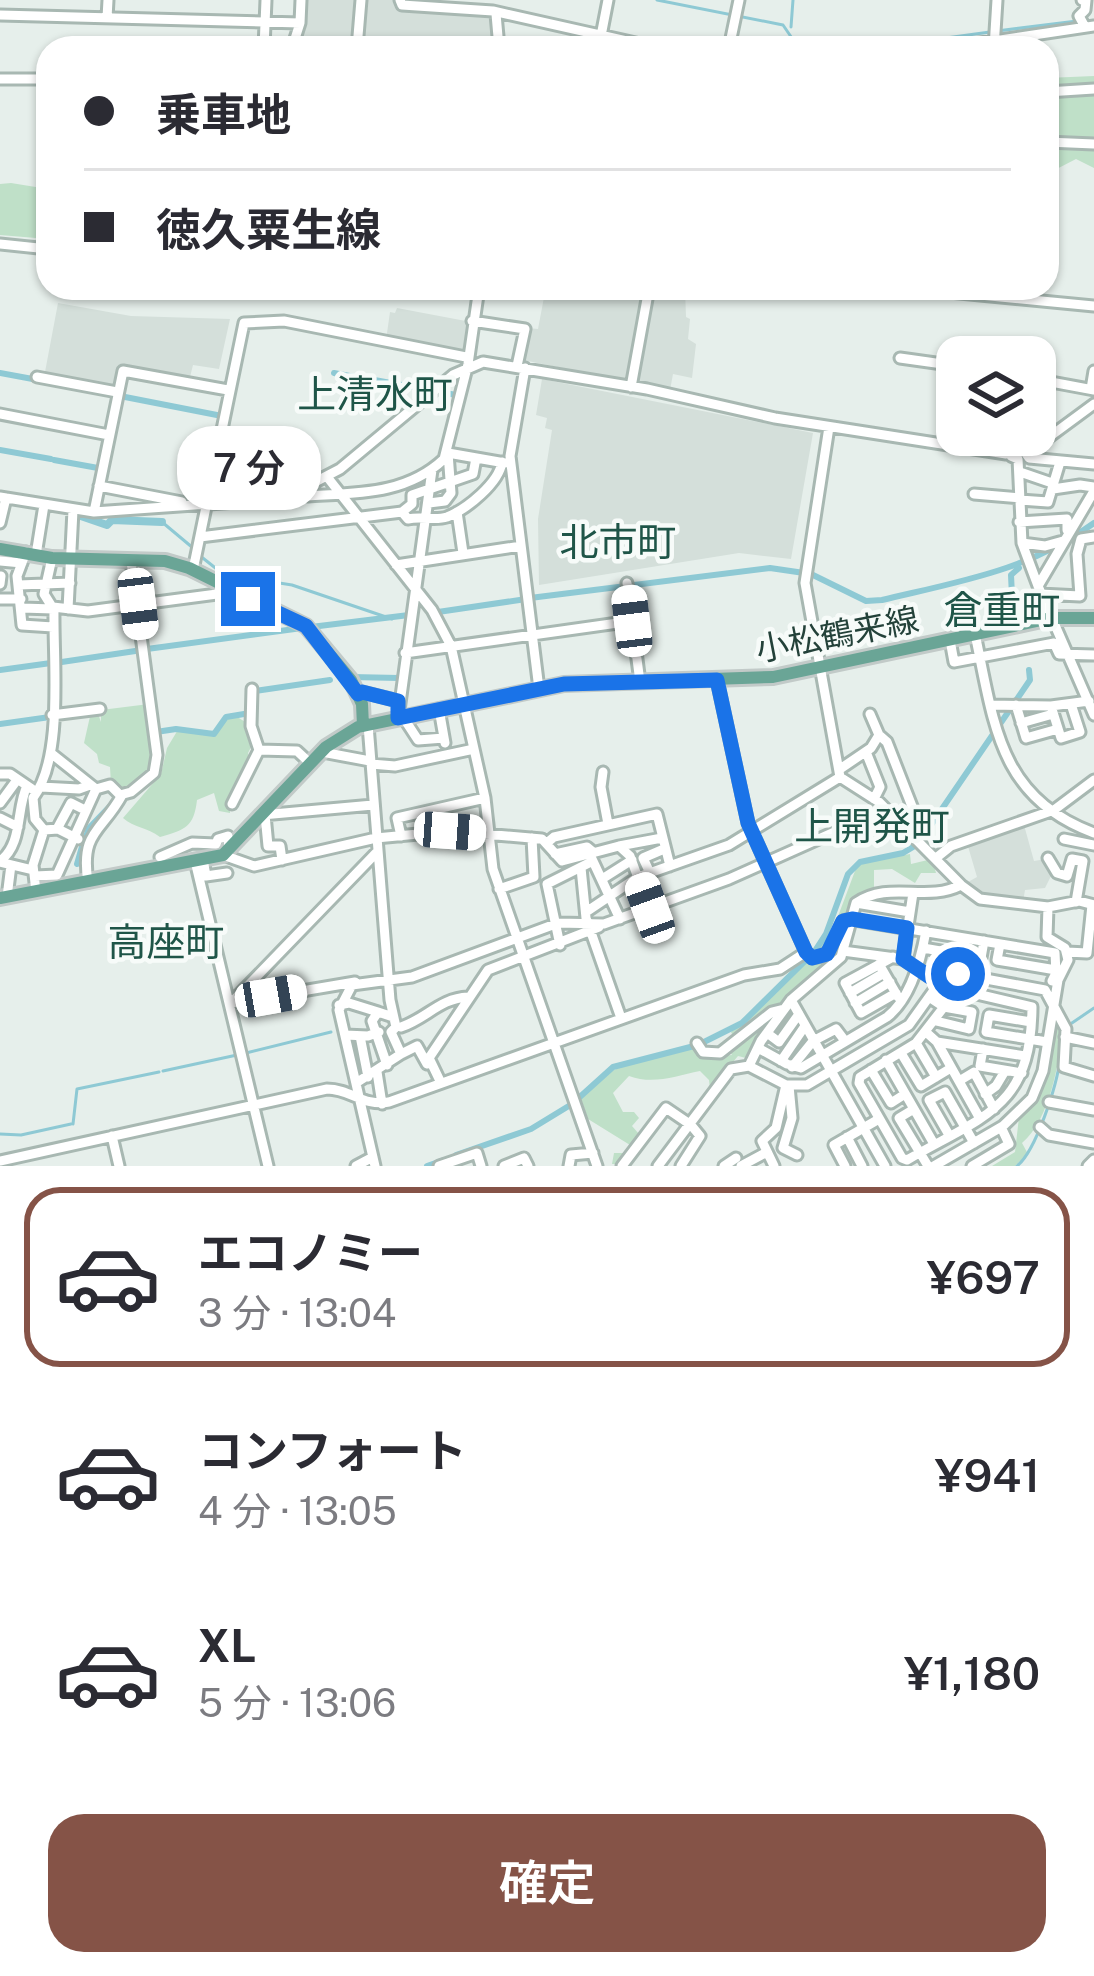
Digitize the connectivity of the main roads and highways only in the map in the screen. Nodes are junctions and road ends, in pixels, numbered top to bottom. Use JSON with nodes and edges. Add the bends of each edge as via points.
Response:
{"nodes":[{"id":1,"x":0,"y":549,"type":"edge"},
{"id":2,"x":1094,"y":618,"type":"edge"},
{"id":3,"x":369,"y":724,"type":"junction"},
{"id":4,"x":4,"y":898,"type":"edge"}],
"edges":[{"from":1,"to":3,"type":"main road","via":[[193,570],[308,628],[358,694]]},
{"from":2,"to":3,"type":"main road","name":"小松鶴来線","via":[[1051,618],[760,678],[564,684]]},
{"from":3,"to":4,"type":"main road","name":"小松鶴来線","via":[[345,732],[264,815],[206,857],[160,858]]}]}
